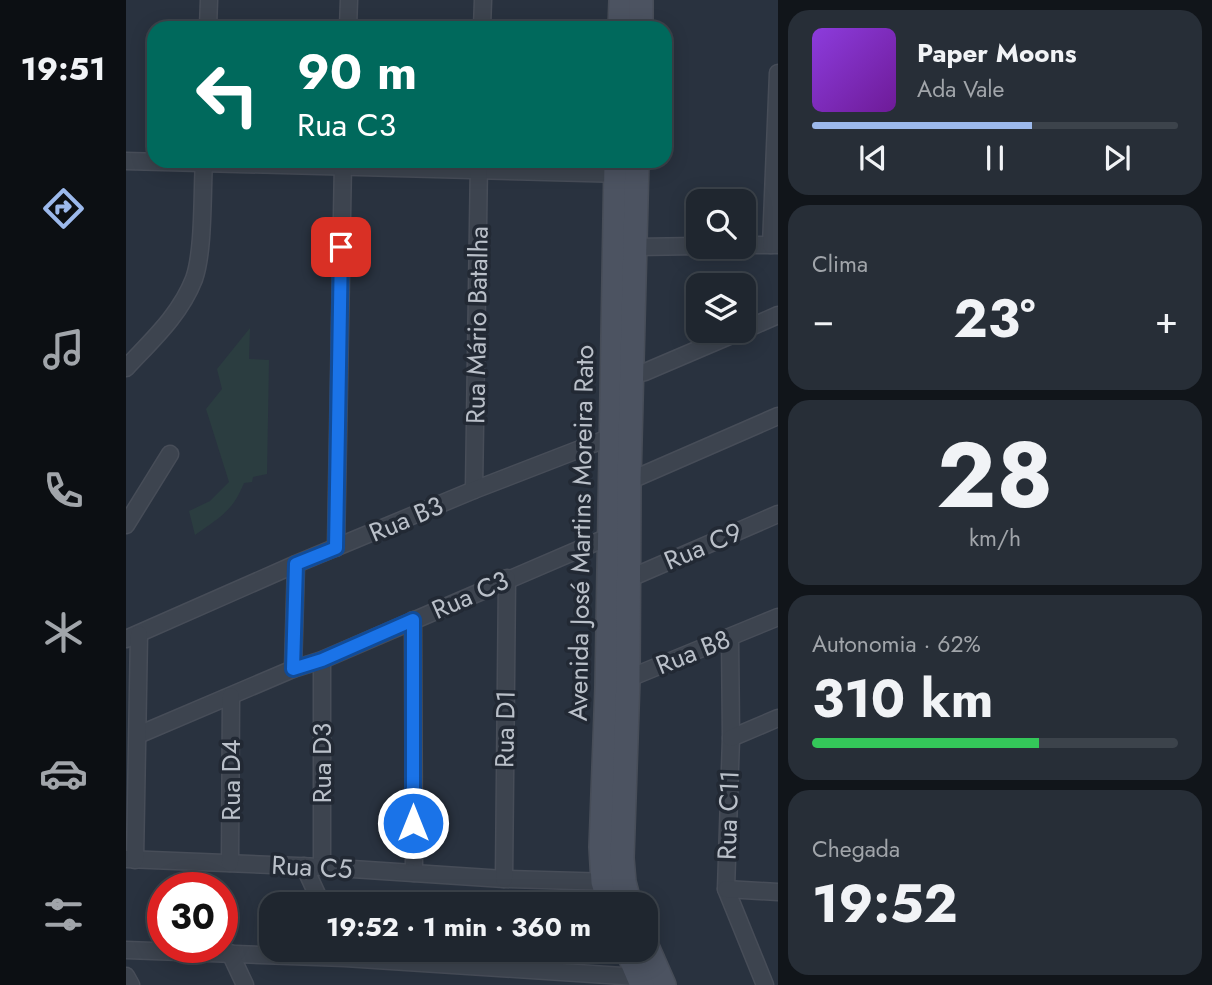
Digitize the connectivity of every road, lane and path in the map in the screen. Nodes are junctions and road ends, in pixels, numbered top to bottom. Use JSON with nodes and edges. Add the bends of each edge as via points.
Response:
{"nodes":[{"id":1,"x":209,"y":0,"type":"edge"},
{"id":2,"x":349,"y":0,"type":"edge"},
{"id":3,"x":483,"y":0,"type":"edge"},
{"id":4,"x":621,"y":0,"type":"edge"},
{"id":5,"x":641,"y":0,"type":"edge"},
{"id":6,"x":208,"y":21,"type":"edge"},
{"id":7,"x":348,"y":21,"type":"edge"},
{"id":8,"x":482,"y":21,"type":"edge"},
{"id":9,"x":620,"y":21,"type":"edge"},
{"id":10,"x":640,"y":21,"type":"edge"},
{"id":11,"x":778,"y":73,"type":"edge"},
{"id":12,"x":126,"y":161,"type":"edge"},
{"id":13,"x":147,"y":161,"type":"edge"},
{"id":14,"x":204,"y":168,"type":"edge"},
{"id":15,"x":343,"y":168,"type":"edge"},
{"id":16,"x":479,"y":168,"type":"edge"},
{"id":17,"x":626,"y":168,"type":"edge"},
{"id":18,"x":756,"y":245,"type":"edge"},
{"id":19,"x":775,"y":245,"type":"edge"},
{"id":20,"x":686,"y":246,"type":"edge"},
{"id":21,"x":636,"y":247,"type":"junction"},
{"id":22,"x":778,"y":315,"type":"edge"},
{"id":23,"x":756,"y":324,"type":"edge"},
{"id":24,"x":713,"y":343,"type":"edge"},
{"id":25,"x":613,"y":360,"type":"junction"},
{"id":26,"x":126,"y":368,"type":"edge"},
{"id":27,"x":633,"y":375,"type":"junction"},
{"id":28,"x":778,"y":415,"type":"edge"},
{"id":29,"x":611,"y":437,"type":"junction"},
{"id":30,"x":170,"y":454,"type":"dead end"},
{"id":31,"x":629,"y":481,"type":"junction"},
{"id":32,"x":474,"y":490,"type":"junction"},
{"id":33,"x":778,"y":513,"type":"edge"},
{"id":34,"x":126,"y":525,"type":"edge"},
{"id":35,"x":608,"y":537,"type":"junction"},
{"id":36,"x":336,"y":548,"type":"junction"},
{"id":37,"x":296,"y":564,"type":"junction"},
{"id":38,"x":508,"y":578,"type":"junction"},
{"id":39,"x":628,"y":579,"type":"junction"},
{"id":40,"x":778,"y":617,"type":"edge"},
{"id":41,"x":413,"y":620,"type":"junction"},
{"id":42,"x":133,"y":636,"type":"edge"},
{"id":43,"x":730,"y":637,"type":"junction"},
{"id":44,"x":322,"y":660,"type":"junction"},
{"id":45,"x":293,"y":669,"type":"junction"},
{"id":46,"x":617,"y":683,"type":"junction"},
{"id":47,"x":232,"y":696,"type":"junction"},
{"id":48,"x":778,"y":718,"type":"edge"},
{"id":49,"x":138,"y":735,"type":"junction"},
{"id":50,"x":731,"y":738,"type":"junction"},
{"id":51,"x":131,"y":859,"type":"edge"},
{"id":52,"x":230,"y":863,"type":"junction"},
{"id":53,"x":304,"y":866,"type":"junction"},
{"id":54,"x":322,"y":867,"type":"junction"},
{"id":55,"x":414,"y":873,"type":"junction"},
{"id":56,"x":503,"y":879,"type":"junction"},
{"id":57,"x":613,"y":882,"type":"junction"},
{"id":58,"x":726,"y":890,"type":"junction"},
{"id":59,"x":778,"y":891,"type":"edge"},
{"id":60,"x":315,"y":892,"type":"edge"},
{"id":61,"x":612,"y":892,"type":"edge"},
{"id":62,"x":620,"y":892,"type":"edge"},
{"id":63,"x":126,"y":950,"type":"edge"},
{"id":64,"x":147,"y":951,"type":"edge"},
{"id":65,"x":238,"y":953,"type":"edge"},
{"id":66,"x":259,"y":953,"type":"edge"},
{"id":67,"x":432,"y":962,"type":"edge"},
{"id":68,"x":632,"y":962,"type":"edge"},
{"id":69,"x":654,"y":962,"type":"edge"},
{"id":70,"x":235,"y":963,"type":"edge"},
{"id":71,"x":126,"y":976,"type":"edge"},
{"id":72,"x":640,"y":981,"type":"edge"},
{"id":73,"x":131,"y":985,"type":"edge"},
{"id":74,"x":245,"y":985,"type":"edge"},
{"id":75,"x":664,"y":985,"type":"edge"},
{"id":76,"x":765,"y":985,"type":"edge"}],
"edges":[{"from":1,"to":6,"type":"street"},
{"from":2,"to":7,"type":"street"},
{"from":3,"to":8,"type":"street"},
{"from":4,"to":9,"type":"street"},
{"from":5,"to":10,"type":"street"},
{"from":11,"to":19,"type":"street"},
{"from":12,"to":13,"type":"street"},
{"from":14,"to":26,"type":"street","via":[[195,276],[168,323]]},
{"from":15,"to":36,"type":"street"},
{"from":16,"to":32,"type":"street","name":"Rua Mário Batalha"},
{"from":17,"to":21,"type":"street","name":"Avenida José Martins Moreira Rato"},
{"from":17,"to":25,"type":"street","name":"Avenida José Martins Moreira Rato"},
{"from":18,"to":19,"type":"street"},
{"from":20,"to":21,"type":"street"},
{"from":21,"to":27,"type":"street","name":"Avenida José Martins Moreira Rato"},
{"from":22,"to":23,"type":"street"},
{"from":24,"to":27,"type":"street"},
{"from":25,"to":27,"type":"street","via":[[622,372]]},
{"from":25,"to":29,"type":"street","name":"Avenida José Martins Moreira Rato"},
{"from":27,"to":31,"type":"street","name":"Avenida José Martins Moreira Rato"},
{"from":28,"to":31,"type":"street"},
{"from":29,"to":32,"type":"street","name":"Rua B3"},
{"from":29,"to":35,"type":"street","name":"Avenida José Martins Moreira Rato"},
{"from":30,"to":34,"type":"street"},
{"from":31,"to":39,"type":"street","name":"Avenida José Martins Moreira Rato"},
{"from":32,"to":36,"type":"street","name":"Rua B3"},
{"from":33,"to":39,"type":"street","name":"Rua C9"},
{"from":35,"to":38,"type":"street","name":"Rua C3"},
{"from":35,"to":46,"type":"street","name":"Avenida José Martins Moreira Rato"},
{"from":36,"to":37,"type":"street","name":"Rua B3"},
{"from":37,"to":42,"type":"street","name":"Rua B3"},
{"from":37,"to":45,"type":"street"},
{"from":38,"to":41,"type":"street","name":"Rua C3"},
{"from":38,"to":56,"type":"street","name":"Rua D1"},
{"from":39,"to":46,"type":"street","name":"Avenida José Martins Moreira Rato"},
{"from":40,"to":43,"type":"street","name":"Rua B8"},
{"from":41,"to":44,"type":"street","name":"Rua C3"},
{"from":41,"to":55,"type":"street"},
{"from":42,"to":49,"type":"street"},
{"from":43,"to":46,"type":"street","name":"Rua B8"},
{"from":43,"to":50,"type":"street","name":"Rua C11"},
{"from":44,"to":45,"type":"street","name":"Rua C3"},
{"from":44,"to":54,"type":"street","name":"Rua D3"},
{"from":45,"to":47,"type":"street","name":"Rua C3"},
{"from":46,"to":57,"type":"street","name":"Avenida José Martins Moreira Rato","via":[[601,847]]},
{"from":47,"to":49,"type":"street","name":"Rua C3"},
{"from":47,"to":52,"type":"street","name":"Rua D4"},
{"from":48,"to":50,"type":"street"},
{"from":49,"to":51,"type":"street"},
{"from":50,"to":58,"type":"street","name":"Rua C11"},
{"from":51,"to":52,"type":"street","name":"Rua C5"},
{"from":52,"to":53,"type":"street","name":"Rua C5"},
{"from":53,"to":54,"type":"street","name":"Rua C5"},
{"from":53,"to":60,"type":"street"},
{"from":54,"to":55,"type":"street","name":"Rua C5"},
{"from":55,"to":56,"type":"street","name":"Rua C5"},
{"from":56,"to":57,"type":"street","name":"Rua C5"},
{"from":57,"to":61,"type":"street","name":"Avenida José Martins Moreira Rato"},
{"from":57,"to":62,"type":"street","name":"Avenida José Martins Moreira Rato"},
{"from":58,"to":59,"type":"street"},
{"from":58,"to":76,"type":"street","name":"Rua C11"},
{"from":63,"to":64,"type":"street"},
{"from":65,"to":66,"type":"street"},
{"from":67,"to":72,"type":"street"},
{"from":68,"to":72,"type":"street"},
{"from":69,"to":75,"type":"street"},
{"from":70,"to":74,"type":"street"},
{"from":71,"to":73,"type":"street"}]}
